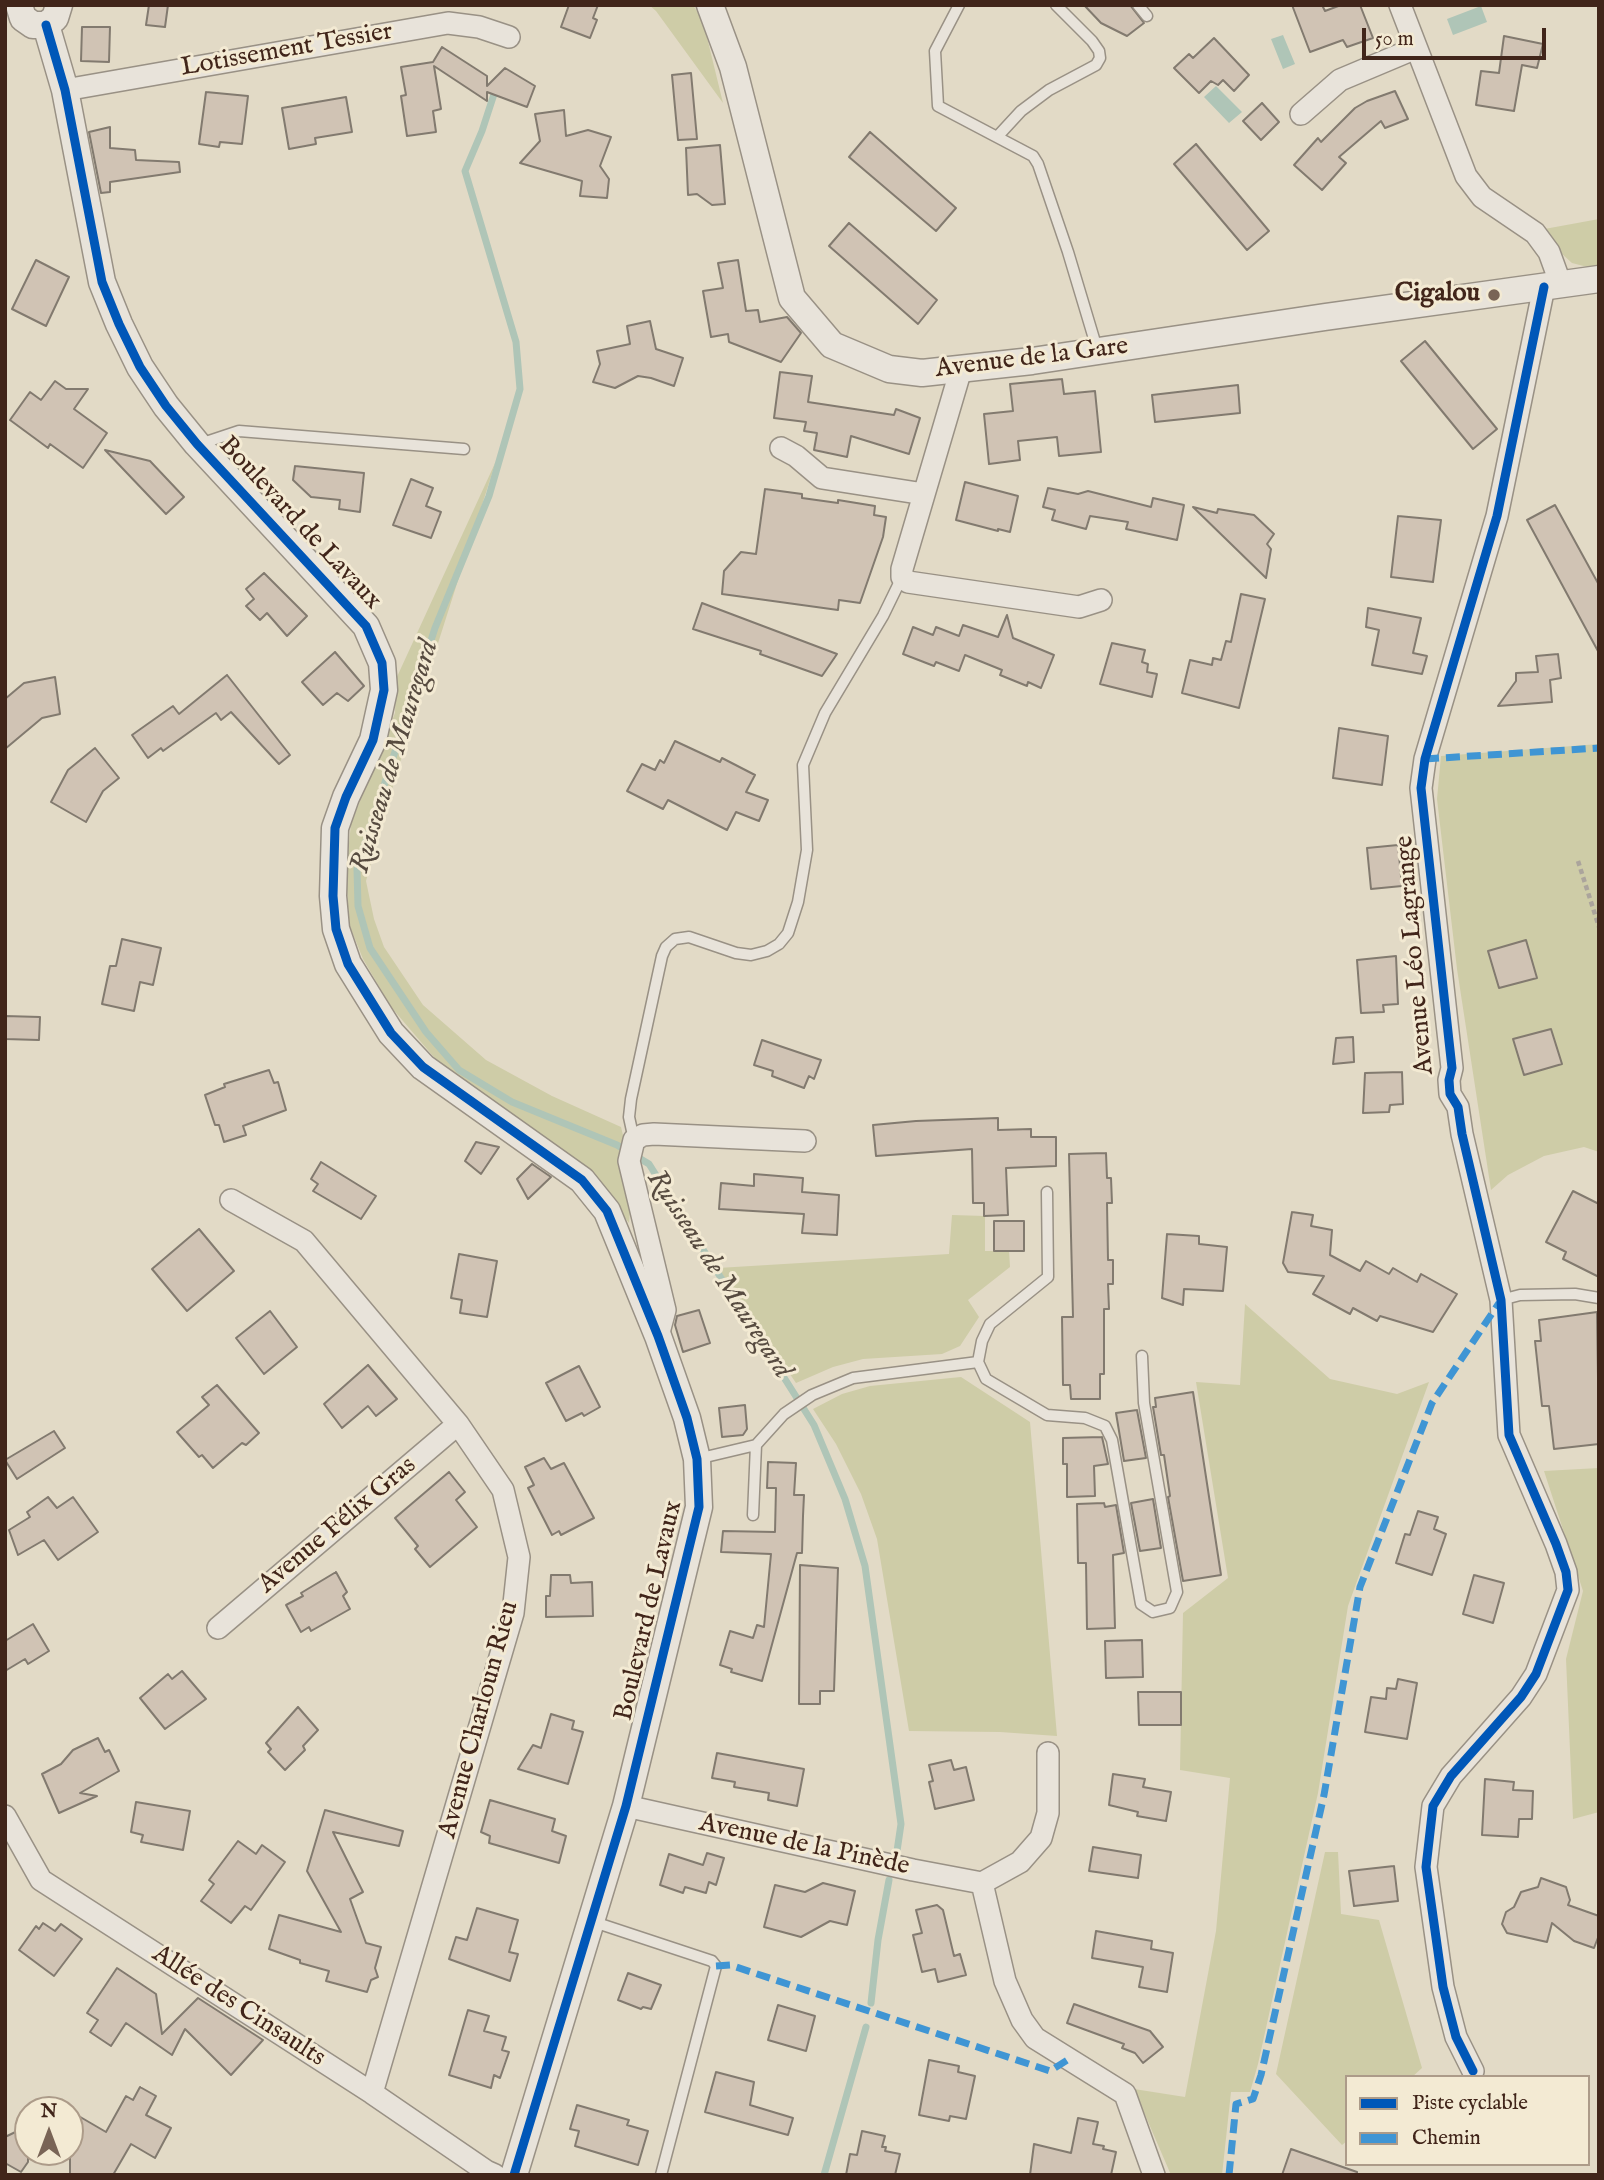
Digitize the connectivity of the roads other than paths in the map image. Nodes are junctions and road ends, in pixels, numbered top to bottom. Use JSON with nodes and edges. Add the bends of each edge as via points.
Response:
{"nodes":[{"id":1,"x":959,"y":5,"type":"edge"},
{"id":2,"x":1056,"y":5,"type":"edge"},
{"id":3,"x":1138,"y":5,"type":"edge"},
{"id":4,"x":1400,"y":5,"type":"edge"},
{"id":5,"x":15,"y":7,"type":"edge"},
{"id":6,"x":713,"y":7,"type":"edge"},
{"id":7,"x":52,"y":15,"type":"edge"},
{"id":8,"x":1147,"y":16,"type":"dead end"},
{"id":9,"x":509,"y":37,"type":"dead end"},
{"id":10,"x":1416,"y":48,"type":"junction"},
{"id":11,"x":65,"y":90,"type":"junction"},
{"id":12,"x":1301,"y":114,"type":"dead end"},
{"id":13,"x":997,"y":137,"type":"junction"},
{"id":14,"x":1599,"y":279,"type":"edge"},
{"id":15,"x":1553,"y":286,"type":"junction"},
{"id":16,"x":1098,"y":352,"type":"junction"},
{"id":17,"x":961,"y":369,"type":"junction"},
{"id":18,"x":197,"y":444,"type":"junction"},
{"id":19,"x":781,"y":448,"type":"dead end"},
{"id":20,"x":464,"y":449,"type":"dead end"},
{"id":21,"x":924,"y":494,"type":"junction"},
{"id":22,"x":902,"y":577,"type":"junction"},
{"id":23,"x":1101,"y":600,"type":"dead end"},
{"id":24,"x":805,"y":1141,"type":"dead end"},
{"id":25,"x":631,"y":1150,"type":"junction"},
{"id":26,"x":1047,"y":1192,"type":"dead end"},
{"id":27,"x":231,"y":1200,"type":"dead end"},
{"id":28,"x":1599,"y":1298,"type":"edge"},
{"id":29,"x":1501,"y":1300,"type":"junction"},
{"id":30,"x":658,"y":1336,"type":"junction"},
{"id":31,"x":1142,"y":1356,"type":"dead end"},
{"id":32,"x":978,"y":1362,"type":"junction"},
{"id":33,"x":458,"y":1424,"type":"junction"},
{"id":34,"x":756,"y":1445,"type":"junction"},
{"id":35,"x":697,"y":1459,"type":"junction"},
{"id":36,"x":753,"y":1515,"type":"dead end"},
{"id":37,"x":218,"y":1628,"type":"dead end"},
{"id":38,"x":1048,"y":1753,"type":"dead end"},
{"id":39,"x":626,"y":1806,"type":"junction"},
{"id":40,"x":5,"y":1816,"type":"edge"},
{"id":41,"x":982,"y":1883,"type":"junction"},
{"id":42,"x":591,"y":1921,"type":"junction"},
{"id":43,"x":1473,"y":2071,"type":"dead end"},
{"id":44,"x":372,"y":2093,"type":"junction"},
{"id":45,"x":495,"y":2175,"type":"edge"},
{"id":46,"x":514,"y":2175,"type":"edge"},
{"id":47,"x":661,"y":2175,"type":"edge"},
{"id":48,"x":1154,"y":2175,"type":"edge"}],
"edges":[{"from":1,"to":13,"type":"lane","via":[[935,51],[938,106]]},
{"from":2,"to":13,"type":"lane","via":[[1092,41],[1100,58],[1096,65],[1021,111]]},
{"from":3,"to":8,"type":"lane"},
{"from":4,"to":10,"type":"street"},
{"from":5,"to":7,"type":"street","via":[[28,22]]},
{"from":6,"to":17,"type":"street","name":"Avenue de la Gare","via":[[733,67],[792,298],[832,345],[861,358],[889,369],[922,373]]},
{"from":7,"to":11,"type":"street","name":"Boulevard de Lavaux"},
{"from":9,"to":11,"type":"street","name":"Lotissement Tessier","via":[[448,23]]},
{"from":10,"to":12,"type":"street","via":[[1340,80]]},
{"from":10,"to":15,"type":"street","via":[[1466,176],[1482,197],[1535,233],[1549,252]]},
{"from":11,"to":18,"type":"street","name":"Boulevard de Lavaux","via":[[102,282],[140,367]]},
{"from":13,"to":16,"type":"lane","via":[[1033,156],[1038,164]]},
{"from":14,"to":15,"type":"street","name":"Avenue de la Gare"},
{"from":15,"to":16,"type":"street","name":"Avenue de la Gare"},
{"from":15,"to":29,"type":"street","name":"Avenue Léo Lagrange","via":[[1544,299],[1497,516],[1425,759],[1421,788],[1450,1094],[1458,1107]]},
{"from":16,"to":17,"type":"street","name":"Avenue de la Gare"},
{"from":17,"to":21,"type":"street"},
{"from":18,"to":20,"type":"lane","via":[[239,431]]},
{"from":18,"to":30,"type":"street","name":"Boulevard de Lavaux","via":[[366,626],[382,663],[384,690],[373,740],[335,828],[331,880],[336,929],[348,964],[391,1033],[423,1067],[582,1180],[607,1211]]},
{"from":19,"to":21,"type":"street","via":[[822,478]]},
{"from":21,"to":22,"type":"street"},
{"from":22,"to":23,"type":"street","via":[[908,582],[1080,607]]},
{"from":22,"to":25,"type":"lane","via":[[825,713],[803,765],[807,850],[788,933],[779,944],[751,955],[689,937],[675,939],[666,947],[631,1099]]},
{"from":24,"to":25,"type":"street","via":[[654,1133],[643,1135]]},
{"from":25,"to":30,"type":"street","via":[[666,1310]]},
{"from":26,"to":32,"type":"lane","via":[[1048,1277],[990,1324]]},
{"from":27,"to":33,"type":"street","name":"Avenue Charloun Rieu","via":[[304,1241]]},
{"from":28,"to":29,"type":"lane","via":[[1520,1295]]},
{"from":29,"to":43,"type":"street","name":"Avenue Léo Lagrange","via":[[1509,1435],[1556,1544],[1568,1590],[1536,1674],[1451,1776],[1433,1806],[1426,1867],[1443,1987],[1456,2038]]},
{"from":30,"to":35,"type":"street","name":"Boulevard de Lavaux"},
{"from":31,"to":32,"type":"lane","via":[[1144,1403],[1177,1592],[1170,1608],[1153,1612],[1141,1604],[1112,1440],[1105,1426],[1084,1418],[1047,1415],[986,1379]]},
{"from":32,"to":34,"type":"lane","via":[[853,1378],[812,1395],[784,1414]]},
{"from":33,"to":37,"type":"street","name":"Avenue Félix Gras"},
{"from":33,"to":44,"type":"street","name":"Avenue Charloun Rieu","via":[[503,1490],[519,1558],[513,1613]]},
{"from":34,"to":35,"type":"lane"},
{"from":34,"to":36,"type":"lane"},
{"from":35,"to":39,"type":"street","name":"Boulevard de Lavaux","via":[[699,1507]]},
{"from":38,"to":41,"type":"street","via":[[1048,1812],[1041,1838],[1020,1862]]},
{"from":39,"to":41,"type":"street","name":"Avenue de la Pinède"},
{"from":39,"to":42,"type":"street","name":"Boulevard de Lavaux"},
{"from":40,"to":44,"type":"street","name":"Allée des Cinsaults","via":[[41,1880]]},
{"from":41,"to":48,"type":"street","via":[[1005,1981],[1022,2020],[1035,2038],[1125,2094]]},
{"from":42,"to":46,"type":"street","name":"Boulevard de Lavaux"},
{"from":42,"to":47,"type":"lane","via":[[716,1966]]},
{"from":44,"to":45,"type":"street","name":"Allée des Cinsaults"}]}
